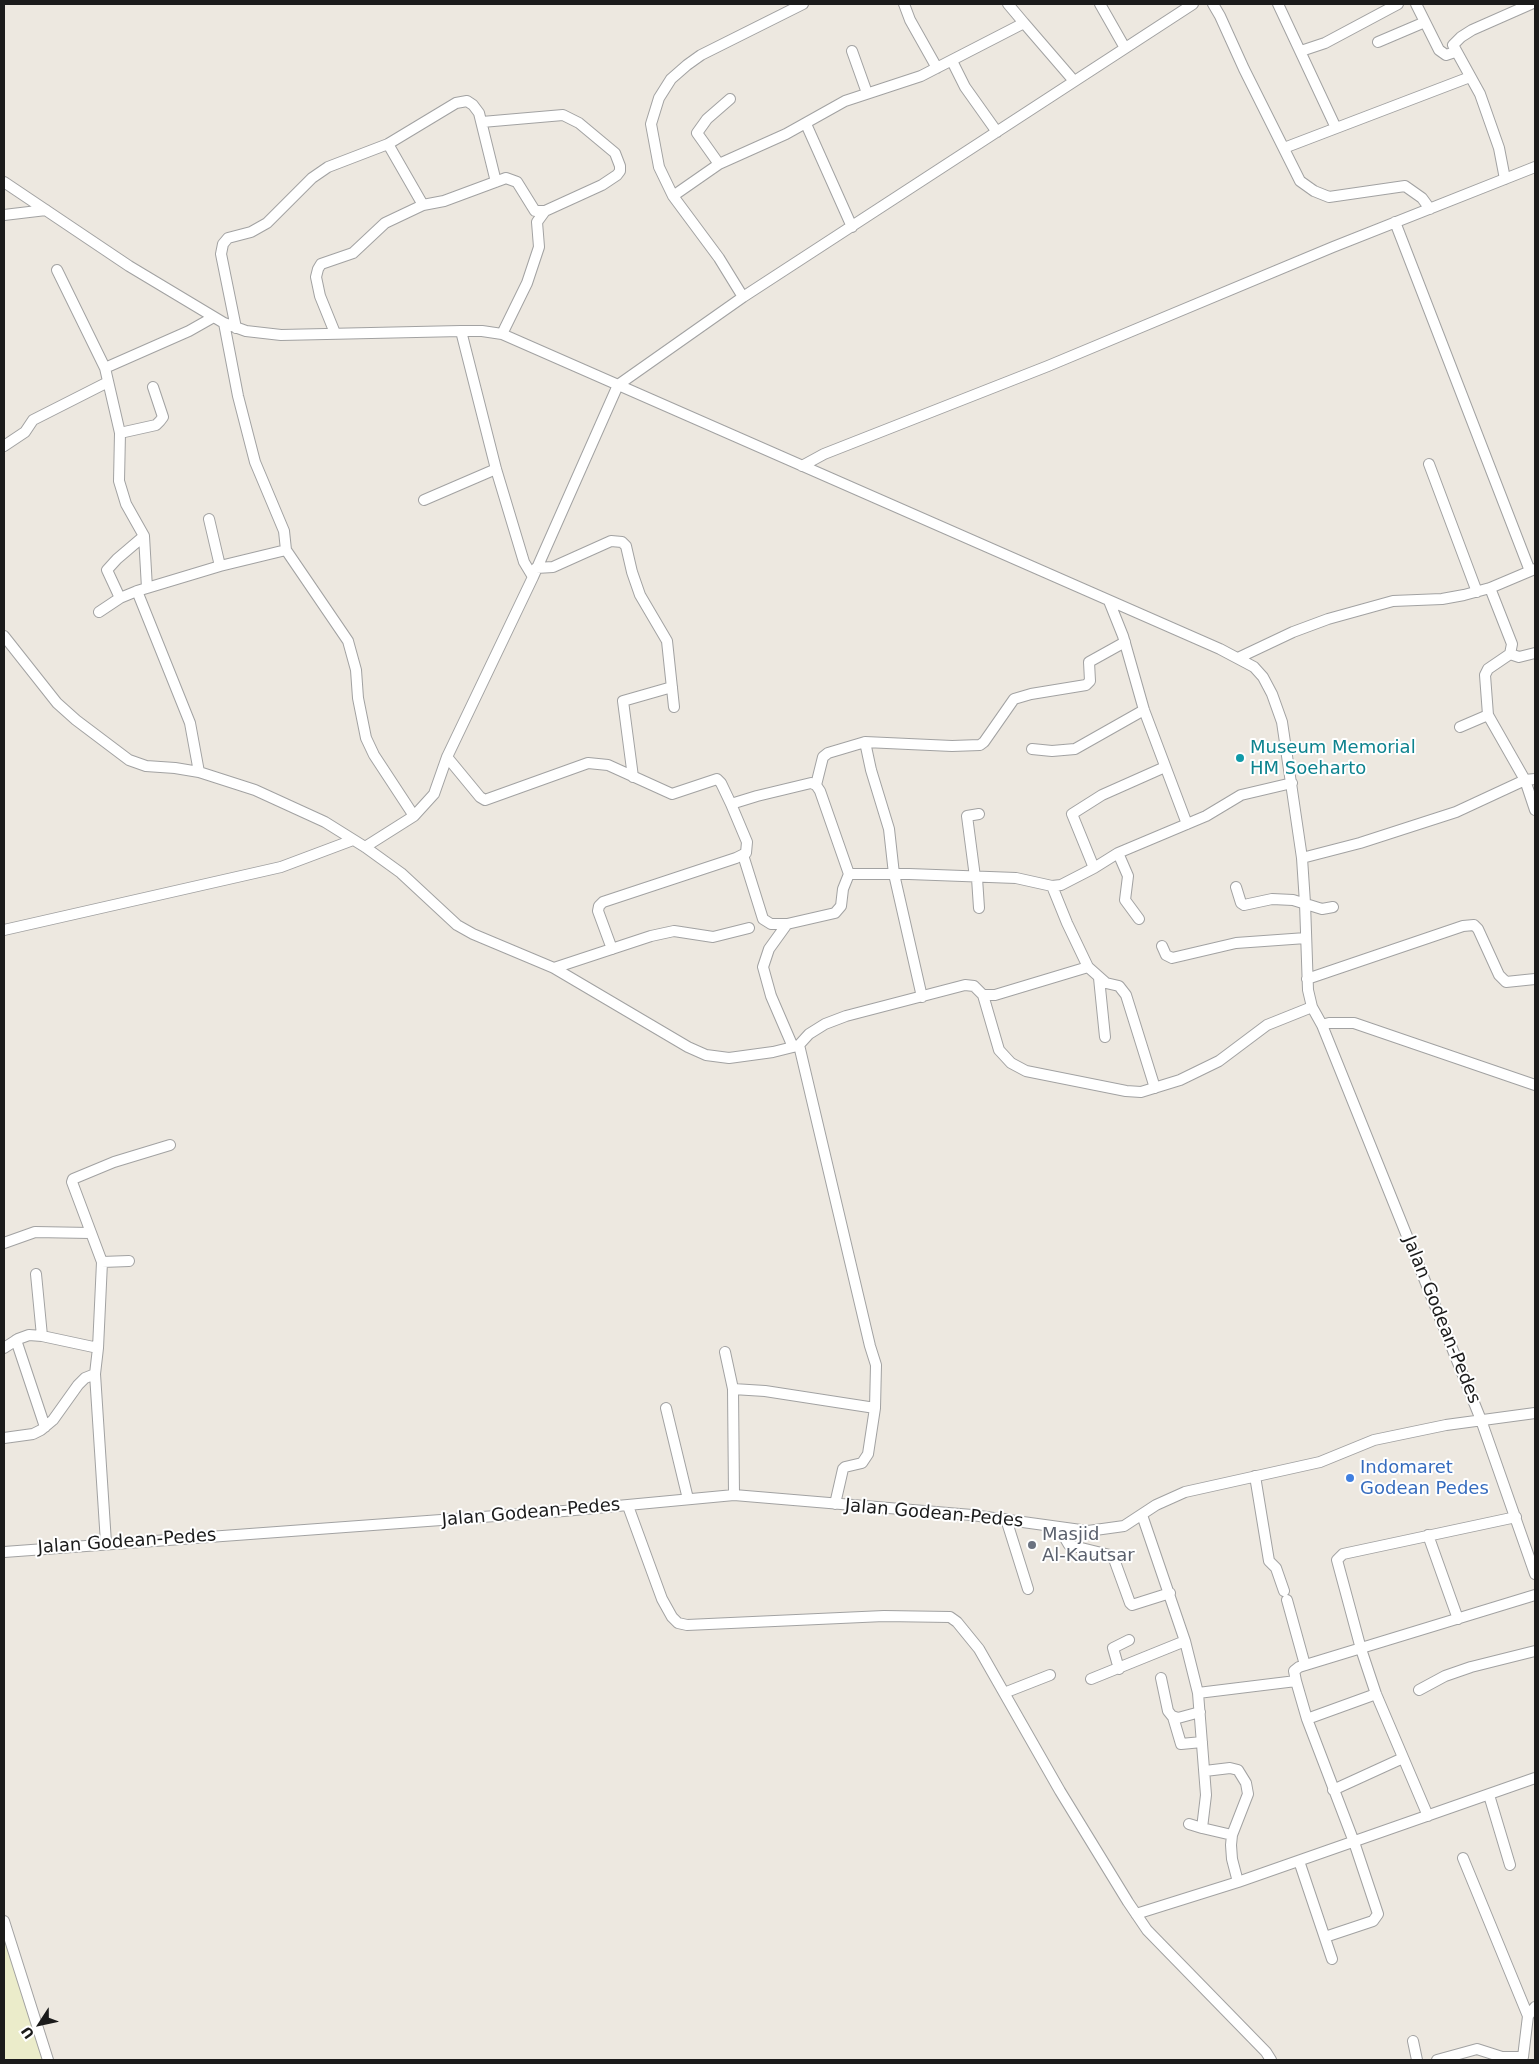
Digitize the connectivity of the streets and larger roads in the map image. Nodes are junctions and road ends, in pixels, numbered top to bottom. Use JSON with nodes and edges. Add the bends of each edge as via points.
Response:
{"nodes":[{"id":1,"x":803,"y":4,"type":"edge"},
{"id":2,"x":904,"y":4,"type":"edge"},
{"id":3,"x":1008,"y":4,"type":"edge"},
{"id":4,"x":1100,"y":4,"type":"edge"},
{"id":5,"x":1193,"y":4,"type":"edge"},
{"id":6,"x":1212,"y":4,"type":"edge"},
{"id":7,"x":1278,"y":4,"type":"edge"},
{"id":8,"x":1398,"y":4,"type":"edge"},
{"id":9,"x":1416,"y":4,"type":"edge"},
{"id":10,"x":1532,"y":4,"type":"edge"},
{"id":11,"x":1535,"y":10,"type":"edge"},
{"id":12,"x":1425,"y":22,"type":"junction"},
{"id":13,"x":1024,"y":23,"type":"junction"},
{"id":14,"x":1378,"y":42,"type":"dead end"},
{"id":15,"x":1125,"y":48,"type":"junction"},
{"id":16,"x":852,"y":51,"type":"dead end"},
{"id":17,"x":1301,"y":51,"type":"junction"},
{"id":18,"x":1455,"y":52,"type":"junction"},
{"id":19,"x":952,"y":61,"type":"junction"},
{"id":20,"x":936,"y":68,"type":"junction"},
{"id":21,"x":1470,"y":77,"type":"junction"},
{"id":22,"x":1074,"y":81,"type":"junction"},
{"id":23,"x":866,"y":93,"type":"junction"},
{"id":24,"x":730,"y":99,"type":"dead end"},
{"id":25,"x":482,"y":122,"type":"junction"},
{"id":26,"x":806,"y":124,"type":"junction"},
{"id":27,"x":1336,"y":128,"type":"junction"},
{"id":28,"x":997,"y":132,"type":"junction"},
{"id":29,"x":388,"y":144,"type":"junction"},
{"id":30,"x":1284,"y":148,"type":"junction"},
{"id":31,"x":719,"y":164,"type":"junction"},
{"id":32,"x":1535,"y":167,"type":"edge"},
{"id":33,"x":1505,"y":179,"type":"junction"},
{"id":34,"x":4,"y":182,"type":"edge"},
{"id":35,"x":496,"y":182,"type":"junction"},
{"id":36,"x":673,"y":196,"type":"junction"},
{"id":37,"x":423,"y":205,"type":"junction"},
{"id":38,"x":1430,"y":209,"type":"junction"},
{"id":39,"x":46,"y":210,"type":"junction"},
{"id":40,"x":545,"y":211,"type":"junction"},
{"id":41,"x":4,"y":215,"type":"edge"},
{"id":42,"x":1395,"y":222,"type":"junction"},
{"id":43,"x":852,"y":226,"type":"junction"},
{"id":44,"x":57,"y":270,"type":"dead end"},
{"id":45,"x":743,"y":297,"type":"junction"},
{"id":46,"x":212,"y":318,"type":"junction"},
{"id":47,"x":224,"y":323,"type":"junction"},
{"id":48,"x":236,"y":328,"type":"junction"},
{"id":49,"x":460,"y":331,"type":"junction"},
{"id":50,"x":335,"y":333,"type":"junction"},
{"id":51,"x":502,"y":334,"type":"junction"},
{"id":52,"x":105,"y":368,"type":"junction"},
{"id":53,"x":108,"y":382,"type":"junction"},
{"id":54,"x":618,"y":386,"type":"junction"},
{"id":55,"x":153,"y":387,"type":"dead end"},
{"id":56,"x":120,"y":433,"type":"junction"},
{"id":57,"x":4,"y":446,"type":"edge"},
{"id":58,"x":1429,"y":464,"type":"dead end"},
{"id":59,"x":802,"y":466,"type":"junction"},
{"id":60,"x":496,"y":470,"type":"junction"},
{"id":61,"x":424,"y":500,"type":"dead end"},
{"id":62,"x":209,"y":519,"type":"dead end"},
{"id":63,"x":144,"y":536,"type":"junction"},
{"id":64,"x":286,"y":550,"type":"junction"},
{"id":65,"x":220,"y":566,"type":"junction"},
{"id":66,"x":1533,"y":570,"type":"edge"},
{"id":67,"x":535,"y":572,"type":"junction"},
{"id":68,"x":1490,"y":588,"type":"junction"},
{"id":69,"x":142,"y":590,"type":"junction"},
{"id":70,"x":1477,"y":592,"type":"junction"},
{"id":71,"x":120,"y":598,"type":"junction"},
{"id":72,"x":1109,"y":601,"type":"junction"},
{"id":73,"x":100,"y":612,"type":"dead end"},
{"id":74,"x":4,"y":636,"type":"edge"},
{"id":75,"x":1125,"y":642,"type":"junction"},
{"id":76,"x":1535,"y":653,"type":"edge"},
{"id":77,"x":1510,"y":654,"type":"junction"},
{"id":78,"x":1238,"y":658,"type":"junction"},
{"id":79,"x":672,"y":687,"type":"junction"},
{"id":80,"x":674,"y":707,"type":"dead end"},
{"id":81,"x":1144,"y":710,"type":"junction"},
{"id":82,"x":1488,"y":715,"type":"junction"},
{"id":83,"x":1460,"y":727,"type":"dead end"},
{"id":84,"x":865,"y":742,"type":"junction"},
{"id":85,"x":1032,"y":749,"type":"dead end"},
{"id":86,"x":448,"y":757,"type":"junction"},
{"id":87,"x":1165,"y":767,"type":"junction"},
{"id":88,"x":199,"y":772,"type":"junction"},
{"id":89,"x":634,"y":777,"type":"junction"},
{"id":90,"x":1530,"y":779,"type":"edge"},
{"id":91,"x":1292,"y":783,"type":"junction"},
{"id":92,"x":816,"y":785,"type":"junction"},
{"id":93,"x":731,"y":804,"type":"junction"},
{"id":94,"x":1535,"y":810,"type":"edge"},
{"id":95,"x":979,"y":814,"type":"dead end"},
{"id":96,"x":414,"y":816,"type":"junction"},
{"id":97,"x":1187,"y":824,"type":"junction"},
{"id":98,"x":353,"y":840,"type":"junction"},
{"id":99,"x":365,"y":847,"type":"junction"},
{"id":100,"x":1118,"y":853,"type":"junction"},
{"id":101,"x":743,"y":855,"type":"junction"},
{"id":102,"x":1302,"y":858,"type":"junction"},
{"id":103,"x":1094,"y":868,"type":"junction"},
{"id":104,"x":849,"y":874,"type":"junction"},
{"id":105,"x":894,"y":874,"type":"junction"},
{"id":106,"x":976,"y":877,"type":"junction"},
{"id":107,"x":1052,"y":886,"type":"junction"},
{"id":108,"x":1236,"y":887,"type":"dead end"},
{"id":109,"x":1306,"y":903,"type":"junction"},
{"id":110,"x":1333,"y":907,"type":"dead end"},
{"id":111,"x":979,"y":908,"type":"dead end"},
{"id":112,"x":1139,"y":919,"type":"dead end"},
{"id":113,"x":787,"y":924,"type":"junction"},
{"id":114,"x":749,"y":928,"type":"dead end"},
{"id":115,"x":4,"y":930,"type":"edge"},
{"id":116,"x":1306,"y":938,"type":"junction"},
{"id":117,"x":1162,"y":946,"type":"dead end"},
{"id":118,"x":612,"y":949,"type":"junction"},
{"id":119,"x":1088,"y":967,"type":"junction"},
{"id":120,"x":554,"y":968,"type":"junction"},
{"id":121,"x":1099,"y":978,"type":"junction"},
{"id":122,"x":1307,"y":979,"type":"junction"},
{"id":123,"x":1535,"y":979,"type":"edge"},
{"id":124,"x":983,"y":995,"type":"junction"},
{"id":125,"x":922,"y":997,"type":"junction"},
{"id":126,"x":1312,"y":1007,"type":"junction"},
{"id":127,"x":1322,"y":1025,"type":"junction"},
{"id":128,"x":1105,"y":1037,"type":"dead end"},
{"id":129,"x":796,"y":1046,"type":"junction"},
{"id":130,"x":1535,"y":1085,"type":"edge"},
{"id":131,"x":1155,"y":1088,"type":"junction"},
{"id":132,"x":170,"y":1145,"type":"dead end"},
{"id":133,"x":90,"y":1233,"type":"junction"},
{"id":134,"x":4,"y":1243,"type":"edge"},
{"id":135,"x":129,"y":1260,"type":"dead end"},
{"id":136,"x":102,"y":1262,"type":"junction"},
{"id":137,"x":36,"y":1274,"type":"dead end"},
{"id":138,"x":42,"y":1336,"type":"junction"},
{"id":139,"x":16,"y":1340,"type":"junction"},
{"id":140,"x":4,"y":1348,"type":"edge"},
{"id":141,"x":98,"y":1348,"type":"junction"},
{"id":142,"x":726,"y":1352,"type":"dead end"},
{"id":143,"x":95,"y":1374,"type":"junction"},
{"id":144,"x":733,"y":1389,"type":"junction"},
{"id":145,"x":666,"y":1408,"type":"dead end"},
{"id":146,"x":875,"y":1408,"type":"junction"},
{"id":147,"x":1535,"y":1413,"type":"edge"},
{"id":148,"x":1481,"y":1420,"type":"junction"},
{"id":149,"x":45,"y":1427,"type":"junction"},
{"id":150,"x":4,"y":1438,"type":"edge"},
{"id":151,"x":1255,"y":1476,"type":"junction"},
{"id":152,"x":734,"y":1495,"type":"junction"},
{"id":153,"x":688,"y":1499,"type":"junction"},
{"id":154,"x":835,"y":1504,"type":"junction"},
{"id":155,"x":628,"y":1506,"type":"junction"},
{"id":156,"x":1142,"y":1514,"type":"junction"},
{"id":157,"x":1516,"y":1516,"type":"junction"},
{"id":158,"x":1006,"y":1519,"type":"junction"},
{"id":159,"x":1066,"y":1529,"type":"junction"},
{"id":160,"x":1428,"y":1535,"type":"junction"},
{"id":161,"x":106,"y":1543,"type":"junction"},
{"id":162,"x":4,"y":1552,"type":"edge"},
{"id":163,"x":1535,"y":1574,"type":"edge"},
{"id":164,"x":1028,"y":1589,"type":"dead end"},
{"id":165,"x":1170,"y":1593,"type":"junction"},
{"id":166,"x":1535,"y":1595,"type":"edge"},
{"id":167,"x":1458,"y":1619,"type":"junction"},
{"id":168,"x":1129,"y":1640,"type":"dead end"},
{"id":169,"x":1186,"y":1641,"type":"junction"},
{"id":170,"x":1361,"y":1649,"type":"junction"},
{"id":171,"x":1535,"y":1651,"type":"edge"},
{"id":172,"x":1305,"y":1665,"type":"junction"},
{"id":173,"x":1120,"y":1669,"type":"junction"},
{"id":174,"x":1050,"y":1675,"type":"dead end"},
{"id":175,"x":1161,"y":1678,"type":"dead end"},
{"id":176,"x":1091,"y":1679,"type":"dead end"},
{"id":177,"x":1296,"y":1680,"type":"junction"},
{"id":178,"x":1420,"y":1690,"type":"dead end"},
{"id":179,"x":1198,"y":1692,"type":"junction"},
{"id":180,"x":1004,"y":1693,"type":"junction"},
{"id":181,"x":1376,"y":1694,"type":"junction"},
{"id":182,"x":1200,"y":1712,"type":"junction"},
{"id":183,"x":1173,"y":1718,"type":"junction"},
{"id":184,"x":1307,"y":1719,"type":"junction"},
{"id":185,"x":1202,"y":1742,"type":"junction"},
{"id":186,"x":1403,"y":1758,"type":"junction"},
{"id":187,"x":1205,"y":1771,"type":"junction"},
{"id":188,"x":1535,"y":1778,"type":"edge"},
{"id":189,"x":1333,"y":1790,"type":"junction"},
{"id":190,"x":1489,"y":1795,"type":"junction"},
{"id":191,"x":1428,"y":1816,"type":"junction"},
{"id":192,"x":1189,"y":1824,"type":"dead end"},
{"id":193,"x":1202,"y":1828,"type":"junction"},
{"id":194,"x":1232,"y":1835,"type":"junction"},
{"id":195,"x":1354,"y":1842,"type":"junction"},
{"id":196,"x":1463,"y":1858,"type":"dead end"},
{"id":197,"x":1298,"y":1861,"type":"junction"},
{"id":198,"x":1510,"y":1865,"type":"dead end"},
{"id":199,"x":1238,"y":1882,"type":"junction"},
{"id":200,"x":1136,"y":1914,"type":"junction"},
{"id":201,"x":4,"y":1921,"type":"edge"},
{"id":202,"x":1325,"y":1937,"type":"junction"},
{"id":203,"x":1332,"y":1959,"type":"dead end"},
{"id":204,"x":1535,"y":2007,"type":"edge"},
{"id":205,"x":1528,"y":2016,"type":"junction"},
{"id":206,"x":1413,"y":2041,"type":"dead end"},
{"id":207,"x":1523,"y":2059,"type":"edge"},
{"id":208,"x":48,"y":2060,"type":"edge"},
{"id":209,"x":1272,"y":2060,"type":"edge"},
{"id":210,"x":1417,"y":2060,"type":"edge"},
{"id":211,"x":1437,"y":2060,"type":"edge"}],
"edges":[{"from":1,"to":36,"type":"street","via":[[702,55],[671,79],[659,98],[651,124],[659,167]]},
{"from":2,"to":20,"type":"street"},
{"from":3,"to":13,"type":"street"},
{"from":4,"to":15,"type":"street"},
{"from":5,"to":15,"type":"street"},
{"from":6,"to":30,"type":"street"},
{"from":7,"to":17,"type":"street"},
{"from":8,"to":17,"type":"street","via":[[1325,43]]},
{"from":9,"to":12,"type":"street"},
{"from":10,"to":11,"type":"street"},
{"from":10,"to":18,"type":"street","via":[[1461,37],[1453,45]]},
{"from":12,"to":14,"type":"street"},
{"from":12,"to":18,"type":"street","via":[[1442,54]]},
{"from":13,"to":19,"type":"street"},
{"from":13,"to":22,"type":"street"},
{"from":15,"to":22,"type":"street"},
{"from":16,"to":23,"type":"street"},
{"from":17,"to":27,"type":"street"},
{"from":18,"to":21,"type":"street"},
{"from":19,"to":20,"type":"street"},
{"from":19,"to":28,"type":"street"},
{"from":20,"to":23,"type":"street","via":[[890,88]]},
{"from":21,"to":27,"type":"street"},
{"from":21,"to":33,"type":"street","via":[[1492,126]]},
{"from":22,"to":28,"type":"street"},
{"from":23,"to":26,"type":"street","via":[[845,101]]},
{"from":24,"to":31,"type":"street","via":[[707,119],[698,133]]},
{"from":25,"to":29,"type":"street","via":[[476,108],[470,102],[462,101]]},
{"from":25,"to":35,"type":"street"},
{"from":25,"to":40,"type":"street","via":[[563,115],[615,153],[620,166],[617,175]]},
{"from":26,"to":31,"type":"street"},
{"from":26,"to":43,"type":"street"},
{"from":27,"to":30,"type":"street"},
{"from":28,"to":43,"type":"street"},
{"from":29,"to":37,"type":"street"},
{"from":29,"to":48,"type":"street","via":[[328,166],[261,228],[225,241],[221,254]]},
{"from":30,"to":38,"type":"street","via":[[1300,181],[1314,191],[1329,197],[1341,197],[1405,186],[1422,198]]},
{"from":31,"to":36,"type":"street"},
{"from":32,"to":33,"type":"street"},
{"from":33,"to":38,"type":"street"},
{"from":34,"to":39,"type":"street","name":"Jalan Godean-Pedes"},
{"from":35,"to":37,"type":"street"},
{"from":35,"to":40,"type":"street","via":[[513,179],[535,211]]},
{"from":36,"to":45,"type":"street"},
{"from":37,"to":50,"type":"street","via":[[385,223],[353,253],[322,264],[318,269],[316,277],[320,296]]},
{"from":38,"to":42,"type":"street"},
{"from":39,"to":41,"type":"street"},
{"from":39,"to":46,"type":"street","name":"Jalan Godean-Pedes"},
{"from":40,"to":51,"type":"street","via":[[537,222],[538,248],[527,283]]},
{"from":42,"to":59,"type":"street","via":[[824,454]]},
{"from":42,"to":66,"type":"street"},
{"from":43,"to":45,"type":"street"},
{"from":44,"to":52,"type":"street"},
{"from":45,"to":54,"type":"street"},
{"from":46,"to":47,"type":"street","name":"Jalan Godean-Pedes"},
{"from":46,"to":52,"type":"street"},
{"from":47,"to":48,"type":"street","name":"Jalan Godean-Pedes"},
{"from":47,"to":64,"type":"street","via":[[255,462],[284,531]]},
{"from":48,"to":50,"type":"street","name":"Jalan Godean-Pedes","via":[[281,335]]},
{"from":49,"to":50,"type":"street","name":"Jalan Godean-Pedes"},
{"from":49,"to":51,"type":"street","name":"Jalan Godean-Pedes"},
{"from":49,"to":60,"type":"street"},
{"from":51,"to":54,"type":"street","name":"Jalan Godean-Pedes"},
{"from":52,"to":53,"type":"street"},
{"from":53,"to":56,"type":"street"},
{"from":53,"to":57,"type":"street","via":[[33,420],[25,432]]},
{"from":54,"to":59,"type":"street","name":"Jalan Godean-Pedes"},
{"from":54,"to":67,"type":"street"},
{"from":55,"to":56,"type":"street","via":[[162,417],[160,421],[156,425]]},
{"from":56,"to":63,"type":"street","via":[[119,481],[126,504]]},
{"from":58,"to":70,"type":"street"},
{"from":59,"to":72,"type":"street","name":"Jalan Godean-Pedes"},
{"from":60,"to":61,"type":"street"},
{"from":60,"to":67,"type":"street","via":[[524,562]]},
{"from":62,"to":65,"type":"street"},
{"from":63,"to":69,"type":"street"},
{"from":63,"to":71,"type":"street","via":[[107,570]]},
{"from":64,"to":65,"type":"street"},
{"from":64,"to":96,"type":"street","via":[[348,641],[356,670],[366,738]]},
{"from":65,"to":69,"type":"street"},
{"from":66,"to":68,"type":"street"},
{"from":67,"to":79,"type":"street","via":[[554,567],[611,541],[622,542],[626,546],[640,595],[667,641]]},
{"from":67,"to":86,"type":"street"},
{"from":68,"to":70,"type":"street"},
{"from":68,"to":77,"type":"street","via":[[1512,644]]},
{"from":69,"to":71,"type":"street"},
{"from":69,"to":88,"type":"street","via":[[190,723]]},
{"from":70,"to":78,"type":"street","via":[[1442,599],[1393,601],[1328,619]]},
{"from":71,"to":73,"type":"street"},
{"from":72,"to":75,"type":"street"},
{"from":72,"to":78,"type":"street","name":"Jalan Godean-Pedes"},
{"from":74,"to":88,"type":"street","via":[[57,703],[115,751],[146,766]]},
{"from":75,"to":81,"type":"street"},
{"from":75,"to":84,"type":"street","via":[[1089,662],[1090,681],[1086,685],[1014,698],[980,745]]},
{"from":76,"to":77,"type":"street","via":[[1519,657]]},
{"from":77,"to":82,"type":"street","via":[[1488,669],[1485,675]]},
{"from":78,"to":91,"type":"street","name":"Jalan Godean-Pedes","via":[[1254,667],[1272,694],[1282,722]]},
{"from":79,"to":80,"type":"street"},
{"from":79,"to":89,"type":"street","via":[[623,701]]},
{"from":81,"to":85,"type":"street","via":[[1075,749]]},
{"from":81,"to":87,"type":"street"},
{"from":82,"to":83,"type":"street"},
{"from":82,"to":90,"type":"street"},
{"from":84,"to":92,"type":"street","via":[[823,757]]},
{"from":84,"to":105,"type":"street","via":[[889,829]]},
{"from":86,"to":89,"type":"street","via":[[484,800],[588,763],[608,765]]},
{"from":86,"to":96,"type":"street","via":[[434,794]]},
{"from":87,"to":97,"type":"street"},
{"from":87,"to":103,"type":"street","via":[[1102,795],[1072,814]]},
{"from":88,"to":98,"type":"street","via":[[255,790],[325,822]]},
{"from":89,"to":93,"type":"street","via":[[672,794],[717,779]]},
{"from":90,"to":94,"type":"street"},
{"from":90,"to":102,"type":"street","via":[[1456,812]]},
{"from":91,"to":97,"type":"street","via":[[1241,795]]},
{"from":91,"to":102,"type":"street","name":"Jalan Godean-Pedes"},
{"from":92,"to":93,"type":"street","via":[[811,783],[783,789]]},
{"from":92,"to":104,"type":"street"},
{"from":93,"to":101,"type":"street","via":[[747,842]]},
{"from":95,"to":106,"type":"street","via":[[967,816]]},
{"from":96,"to":99,"type":"street"},
{"from":97,"to":100,"type":"street"},
{"from":98,"to":99,"type":"street"},
{"from":98,"to":115,"type":"street","via":[[281,867]]},
{"from":99,"to":120,"type":"street","via":[[401,873],[457,925]]},
{"from":100,"to":103,"type":"street"},
{"from":100,"to":112,"type":"street","via":[[1128,876],[1125,900]]},
{"from":101,"to":113,"type":"street","via":[[763,919],[771,924]]},
{"from":101,"to":118,"type":"street","via":[[603,902],[598,911]]},
{"from":102,"to":109,"type":"street","name":"Jalan Godean-Pedes"},
{"from":103,"to":107,"type":"street","via":[[1061,885]]},
{"from":104,"to":105,"type":"street"},
{"from":104,"to":113,"type":"street","via":[[841,906],[836,913]]},
{"from":105,"to":106,"type":"street"},
{"from":105,"to":125,"type":"street"},
{"from":106,"to":107,"type":"street","via":[[1016,878]]},
{"from":106,"to":111,"type":"street"},
{"from":107,"to":119,"type":"street"},
{"from":108,"to":109,"type":"street","via":[[1244,905],[1272,899]]},
{"from":109,"to":110,"type":"street","via":[[1322,909]]},
{"from":109,"to":116,"type":"street","name":"Jalan Godean-Pedes"},
{"from":113,"to":129,"type":"street","via":[[769,949],[763,967],[771,996]]},
{"from":114,"to":118,"type":"street","via":[[713,937],[674,932]]},
{"from":116,"to":117,"type":"street","via":[[1236,943],[1172,958],[1166,955]]},
{"from":116,"to":122,"type":"street","name":"Jalan Godean-Pedes"},
{"from":118,"to":120,"type":"street"},
{"from":119,"to":121,"type":"street"},
{"from":119,"to":124,"type":"street","via":[[995,995]]},
{"from":120,"to":129,"type":"street","via":[[706,1055],[729,1058]]},
{"from":121,"to":128,"type":"street"},
{"from":121,"to":131,"type":"street","via":[[1119,986],[1126,995]]},
{"from":122,"to":123,"type":"street","via":[[1474,925],[1499,975],[1506,982]]},
{"from":122,"to":126,"type":"street","name":"Jalan Godean-Pedes"},
{"from":124,"to":125,"type":"street","via":[[974,986],[965,985]]},
{"from":124,"to":131,"type":"street","via":[[1000,1050],[1011,1064],[1026,1071],[1126,1091],[1141,1092]]},
{"from":125,"to":129,"type":"street","via":[[825,1024]]},
{"from":126,"to":127,"type":"street","name":"Jalan Godean-Pedes"},
{"from":126,"to":131,"type":"street","via":[[1267,1025],[1218,1061]]},
{"from":127,"to":130,"type":"street","via":[[1354,1024]]},
{"from":127,"to":148,"type":"street","name":"Jalan Godean-Pedes"},
{"from":129,"to":146,"type":"street","via":[[876,1365]]},
{"from":132,"to":133,"type":"street","via":[[73,1179]]},
{"from":133,"to":134,"type":"street","via":[[35,1232]]},
{"from":133,"to":136,"type":"street"},
{"from":135,"to":136,"type":"street"},
{"from":136,"to":141,"type":"street"},
{"from":137,"to":138,"type":"street"},
{"from":138,"to":139,"type":"street"},
{"from":138,"to":141,"type":"street"},
{"from":139,"to":140,"type":"street"},
{"from":139,"to":149,"type":"street"},
{"from":141,"to":143,"type":"street"},
{"from":142,"to":144,"type":"street"},
{"from":143,"to":149,"type":"street","via":[[81,1382],[54,1420]]},
{"from":143,"to":161,"type":"street"},
{"from":144,"to":146,"type":"street","via":[[765,1390]]},
{"from":144,"to":152,"type":"street"},
{"from":145,"to":153,"type":"street"},
{"from":146,"to":154,"type":"street","via":[[868,1454],[862,1463],[843,1469]]},
{"from":147,"to":148,"type":"street"},
{"from":148,"to":151,"type":"street","name":"Jalan Godean-Pedes","via":[[1374,1440],[1320,1462]]},
{"from":148,"to":157,"type":"street"},
{"from":149,"to":150,"type":"street","via":[[34,1434]]},
{"from":151,"to":156,"type":"street","name":"Jalan Godean-Pedes","via":[[1175,1496]]},
{"from":151,"to":172,"type":"street","via":[[1270,1563],[1277,1570]]},
{"from":152,"to":153,"type":"street","name":"Jalan Godean-Pedes"},
{"from":152,"to":154,"type":"street","name":"Jalan Godean-Pedes"},
{"from":153,"to":155,"type":"street","name":"Jalan Godean-Pedes"},
{"from":154,"to":158,"type":"street","name":"Jalan Godean-Pedes"},
{"from":155,"to":161,"type":"street","name":"Jalan Godean-Pedes"},
{"from":155,"to":180,"type":"street","via":[[662,1599],[678,1623],[950,1617],[958,1622],[979,1649]]},
{"from":156,"to":159,"type":"street","name":"Jalan Godean-Pedes","via":[[1115,1528]]},
{"from":156,"to":165,"type":"street"},
{"from":157,"to":160,"type":"street"},
{"from":157,"to":163,"type":"street"},
{"from":158,"to":159,"type":"street","name":"Jalan Godean-Pedes"},
{"from":158,"to":164,"type":"street"},
{"from":159,"to":165,"type":"street","via":[[1069,1545],[1110,1555],[1114,1559],[1132,1605]]},
{"from":160,"to":167,"type":"street"},
{"from":160,"to":170,"type":"street","via":[[1343,1554],[1338,1560]]},
{"from":161,"to":162,"type":"street","name":"Jalan Godean-Pedes"},
{"from":165,"to":169,"type":"street"},
{"from":166,"to":167,"type":"street"},
{"from":167,"to":170,"type":"street"},
{"from":168,"to":173,"type":"street","via":[[1113,1648]]},
{"from":169,"to":173,"type":"street"},
{"from":169,"to":179,"type":"street"},
{"from":170,"to":172,"type":"street"},
{"from":170,"to":181,"type":"street"},
{"from":171,"to":178,"type":"street","via":[[1471,1667]]},
{"from":172,"to":177,"type":"street","via":[[1294,1671]]},
{"from":173,"to":176,"type":"street"},
{"from":174,"to":180,"type":"street"},
{"from":175,"to":183,"type":"street"},
{"from":177,"to":179,"type":"street"},
{"from":177,"to":184,"type":"street"},
{"from":179,"to":182,"type":"street"},
{"from":180,"to":200,"type":"street"},
{"from":181,"to":184,"type":"street"},
{"from":181,"to":186,"type":"street"},
{"from":182,"to":183,"type":"street"},
{"from":182,"to":185,"type":"street"},
{"from":183,"to":185,"type":"street","via":[[1180,1744]]},
{"from":184,"to":189,"type":"street"},
{"from":185,"to":187,"type":"street"},
{"from":186,"to":189,"type":"street"},
{"from":186,"to":191,"type":"street"},
{"from":187,"to":193,"type":"street"},
{"from":187,"to":194,"type":"street","via":[[1238,1770],[1246,1783],[1248,1794]]},
{"from":188,"to":190,"type":"street"},
{"from":189,"to":195,"type":"street"},
{"from":190,"to":191,"type":"street"},
{"from":190,"to":198,"type":"street"},
{"from":191,"to":195,"type":"street"},
{"from":192,"to":193,"type":"street"},
{"from":193,"to":194,"type":"street"},
{"from":194,"to":199,"type":"street","via":[[1232,1859]]},
{"from":195,"to":197,"type":"street"},
{"from":195,"to":202,"type":"street","via":[[1377,1917]]},
{"from":196,"to":205,"type":"street"},
{"from":197,"to":199,"type":"street"},
{"from":197,"to":202,"type":"street"},
{"from":199,"to":200,"type":"street"},
{"from":200,"to":209,"type":"street","via":[[1147,1930]]},
{"from":201,"to":208,"type":"street"},
{"from":202,"to":203,"type":"street"},
{"from":204,"to":205,"type":"street"},
{"from":205,"to":207,"type":"street"},
{"from":206,"to":210,"type":"street"},
{"from":207,"to":211,"type":"street","via":[[1477,2048]]}]}
